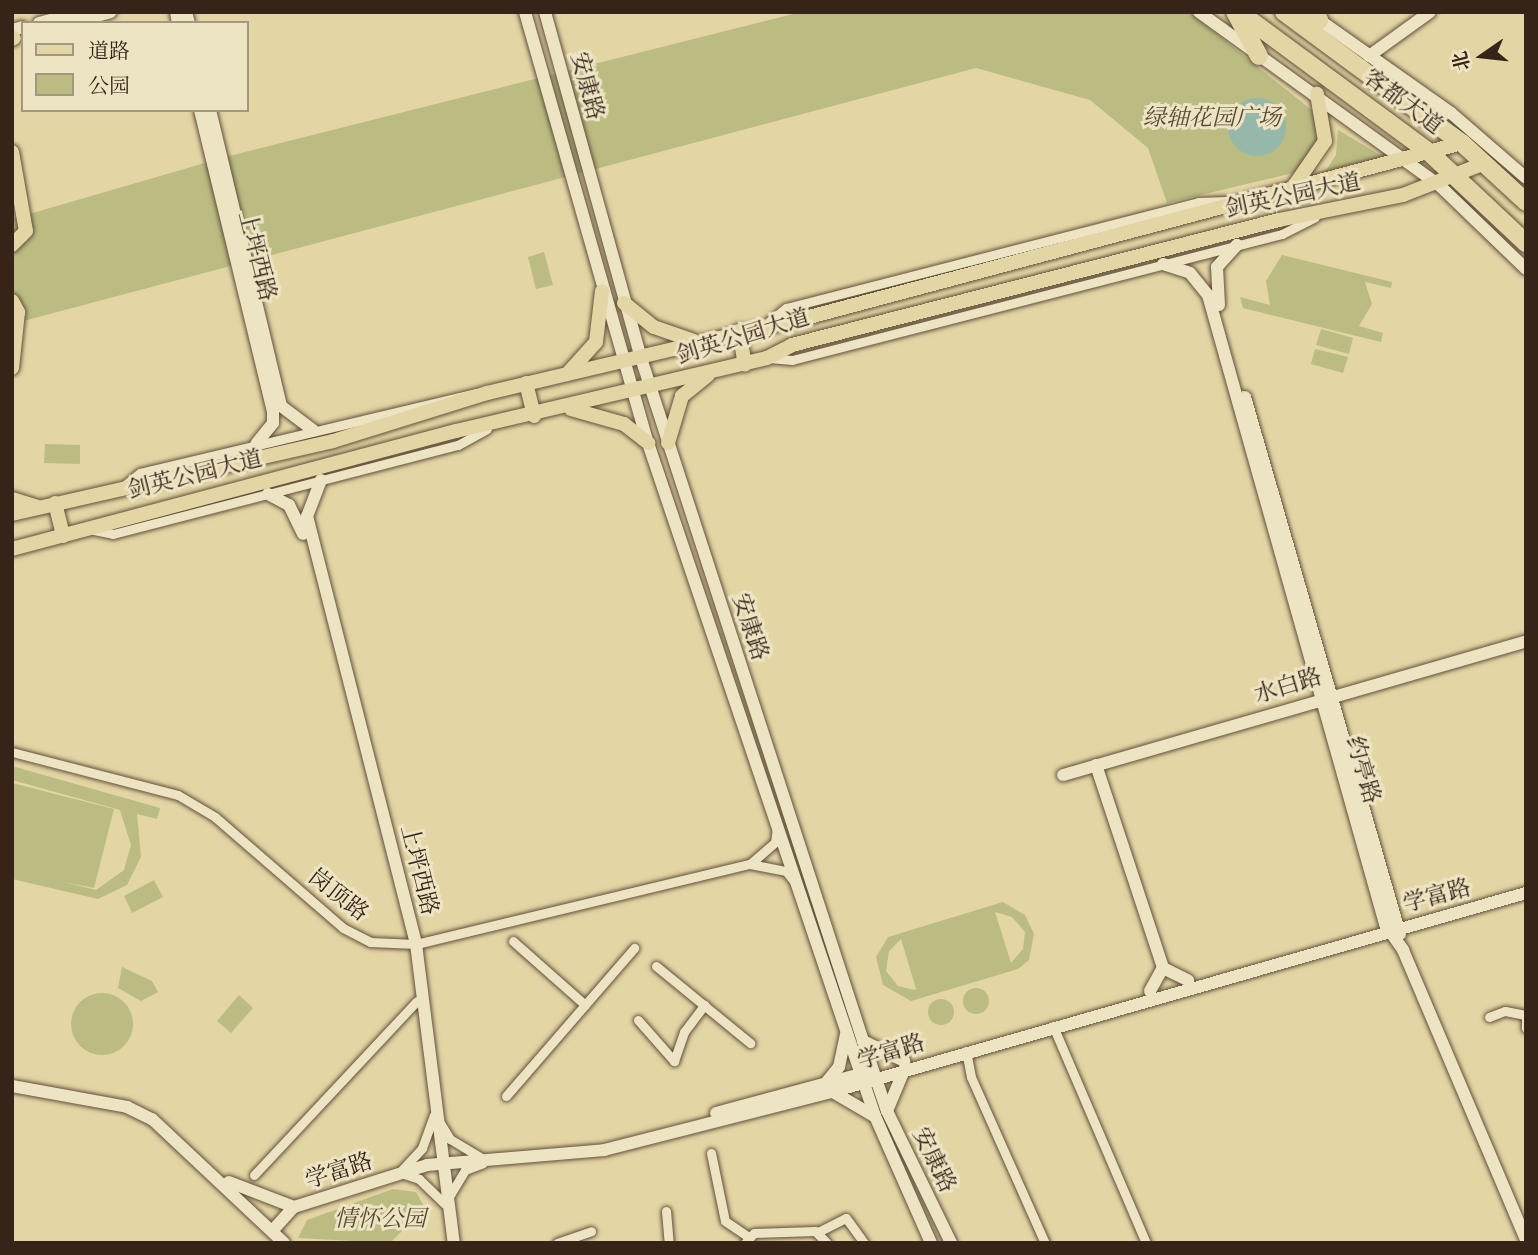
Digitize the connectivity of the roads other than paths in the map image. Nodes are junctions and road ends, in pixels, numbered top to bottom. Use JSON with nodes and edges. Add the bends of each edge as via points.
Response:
{"nodes":[{"id":1,"x":80,"y":12,"type":"edge"},
{"id":2,"x":111,"y":12,"type":"edge"},
{"id":3,"x":525,"y":12,"type":"edge"},
{"id":4,"x":545,"y":12,"type":"edge"},
{"id":5,"x":1199,"y":12,"type":"edge"},
{"id":6,"x":1237,"y":12,"type":"edge"},
{"id":7,"x":1284,"y":12,"type":"edge"},
{"id":8,"x":1301,"y":12,"type":"edge"},
{"id":9,"x":1430,"y":12,"type":"edge"},
{"id":10,"x":1314,"y":16,"type":"edge"},
{"id":11,"x":46,"y":21,"type":"edge"},
{"id":12,"x":78,"y":21,"type":"edge"},
{"id":13,"x":1369,"y":55,"type":"junction"},
{"id":14,"x":1259,"y":56,"type":"junction"},
{"id":15,"x":1317,"y":94,"type":"junction"},
{"id":16,"x":201,"y":112,"type":"edge"},
{"id":17,"x":210,"y":112,"type":"edge"},
{"id":18,"x":1462,"y":143,"type":"junction"},
{"id":19,"x":12,"y":152,"type":"edge"},
{"id":20,"x":1430,"y":153,"type":"junction"},
{"id":21,"x":1404,"y":160,"type":"junction"},
{"id":22,"x":1485,"y":163,"type":"junction"},
{"id":23,"x":1457,"y":177,"type":"junction"},
{"id":24,"x":1526,"y":178,"type":"edge"},
{"id":25,"x":1439,"y":185,"type":"junction"},
{"id":26,"x":1292,"y":188,"type":"junction"},
{"id":27,"x":1239,"y":200,"type":"junction"},
{"id":28,"x":1526,"y":202,"type":"edge"},
{"id":29,"x":1315,"y":217,"type":"junction"},
{"id":30,"x":1120,"y":237,"type":"junction"},
{"id":31,"x":1526,"y":243,"type":"edge"},
{"id":32,"x":1237,"y":245,"type":"junction"},
{"id":33,"x":12,"y":246,"type":"edge"},
{"id":34,"x":1124,"y":260,"type":"junction"},
{"id":35,"x":1163,"y":264,"type":"junction"},
{"id":36,"x":1526,"y":270,"type":"edge"},
{"id":37,"x":602,"y":291,"type":"junction"},
{"id":38,"x":1211,"y":292,"type":"junction"},
{"id":39,"x":12,"y":301,"type":"edge"},
{"id":40,"x":624,"y":303,"type":"junction"},
{"id":41,"x":764,"y":326,"type":"junction"},
{"id":42,"x":738,"y":331,"type":"junction"},
{"id":43,"x":695,"y":341,"type":"junction"},
{"id":44,"x":640,"y":355,"type":"junction"},
{"id":45,"x":767,"y":358,"type":"junction"},
{"id":46,"x":622,"y":359,"type":"junction"},
{"id":47,"x":745,"y":363,"type":"junction"},
{"id":48,"x":12,"y":368,"type":"edge"},
{"id":49,"x":569,"y":372,"type":"junction"},
{"id":50,"x":712,"y":372,"type":"junction"},
{"id":51,"x":526,"y":383,"type":"junction"},
{"id":52,"x":650,"y":387,"type":"junction"},
{"id":53,"x":632,"y":392,"type":"junction"},
{"id":54,"x":487,"y":393,"type":"junction"},
{"id":55,"x":567,"y":408,"type":"junction"},
{"id":56,"x":277,"y":409,"type":"junction"},
{"id":57,"x":534,"y":416,"type":"junction"},
{"id":58,"x":487,"y":429,"type":"junction"},
{"id":59,"x":313,"y":430,"type":"junction"},
{"id":60,"x":257,"y":443,"type":"junction"},
{"id":61,"x":648,"y":443,"type":"junction"},
{"id":62,"x":668,"y":443,"type":"junction"},
{"id":63,"x":321,"y":480,"type":"junction"},
{"id":64,"x":123,"y":486,"type":"junction"},
{"id":65,"x":268,"y":494,"type":"junction"},
{"id":66,"x":12,"y":499,"type":"edge"},
{"id":67,"x":55,"y":503,"type":"junction"},
{"id":68,"x":40,"y":507,"type":"junction"},
{"id":69,"x":12,"y":514,"type":"edge"},
{"id":70,"x":303,"y":518,"type":"junction"},
{"id":71,"x":89,"y":529,"type":"junction"},
{"id":72,"x":63,"y":536,"type":"junction"},
{"id":73,"x":18,"y":547,"type":"edge"},
{"id":74,"x":12,"y":555,"type":"edge"},
{"id":75,"x":1526,"y":641,"type":"edge"},
{"id":76,"x":1325,"y":696,"type":"junction"},
{"id":77,"x":12,"y":752,"type":"edge"},
{"id":78,"x":1096,"y":765,"type":"junction"},
{"id":79,"x":1063,"y":775,"type":"dead end"},
{"id":80,"x":777,"y":826,"type":"junction"},
{"id":81,"x":750,"y":864,"type":"junction"},
{"id":82,"x":796,"y":883,"type":"junction"},
{"id":83,"x":1526,"y":884,"type":"edge"},
{"id":84,"x":1526,"y":893,"type":"edge"},
{"id":85,"x":1391,"y":926,"type":"junction"},
{"id":86,"x":513,"y":941,"type":"dead end"},
{"id":87,"x":411,"y":943,"type":"junction"},
{"id":88,"x":634,"y":948,"type":"dead end"},
{"id":89,"x":656,"y":966,"type":"dead end"},
{"id":90,"x":1163,"y":968,"type":"junction"},
{"id":91,"x":1188,"y":980,"type":"junction"},
{"id":92,"x":1150,"y":991,"type":"junction"},
{"id":93,"x":849,"y":997,"type":"junction"},
{"id":94,"x":417,"y":1000,"type":"junction"},
{"id":95,"x":835,"y":1001,"type":"junction"},
{"id":96,"x":585,"y":1005,"type":"junction"},
{"id":97,"x":704,"y":1005,"type":"junction"},
{"id":98,"x":1526,"y":1015,"type":"edge"},
{"id":99,"x":1489,"y":1017,"type":"dead end"},
{"id":100,"x":638,"y":1020,"type":"dead end"},
{"id":101,"x":1053,"y":1026,"type":"junction"},
{"id":102,"x":1526,"y":1028,"type":"edge"},
{"id":103,"x":847,"y":1034,"type":"junction"},
{"id":104,"x":863,"y":1041,"type":"junction"},
{"id":105,"x":750,"y":1042,"type":"dead end"},
{"id":106,"x":966,"y":1051,"type":"junction"},
{"id":107,"x":905,"y":1065,"type":"junction"},
{"id":108,"x":866,"y":1075,"type":"junction"},
{"id":109,"x":12,"y":1086,"type":"edge"},
{"id":110,"x":828,"y":1088,"type":"junction"},
{"id":111,"x":506,"y":1096,"type":"dead end"},
{"id":112,"x":881,"y":1114,"type":"junction"},
{"id":113,"x":437,"y":1119,"type":"junction"},
{"id":114,"x":711,"y":1153,"type":"dead end"},
{"id":115,"x":486,"y":1160,"type":"junction"},
{"id":116,"x":443,"y":1161,"type":"junction"},
{"id":117,"x":399,"y":1174,"type":"junction"},
{"id":118,"x":254,"y":1175,"type":"dead end"},
{"id":119,"x":221,"y":1178,"type":"junction"},
{"id":120,"x":447,"y":1200,"type":"junction"},
{"id":121,"x":294,"y":1207,"type":"junction"},
{"id":122,"x":666,"y":1211,"type":"dead end"},
{"id":123,"x":1526,"y":1220,"type":"edge"},
{"id":124,"x":273,"y":1230,"type":"junction"},
{"id":125,"x":591,"y":1231,"type":"dead end"},
{"id":126,"x":818,"y":1232,"type":"junction"},
{"id":127,"x":747,"y":1240,"type":"edge"},
{"id":128,"x":1526,"y":1240,"type":"edge"},
{"id":129,"x":284,"y":1243,"type":"edge"},
{"id":130,"x":451,"y":1243,"type":"edge"},
{"id":131,"x":557,"y":1243,"type":"edge"},
{"id":132,"x":669,"y":1243,"type":"edge"},
{"id":133,"x":827,"y":1243,"type":"edge"},
{"id":134,"x":864,"y":1243,"type":"edge"},
{"id":135,"x":931,"y":1243,"type":"edge"},
{"id":136,"x":951,"y":1243,"type":"edge"},
{"id":137,"x":1045,"y":1243,"type":"edge"},
{"id":138,"x":1146,"y":1243,"type":"edge"}],
"edges":[{"from":1,"to":11,"type":"street"},
{"from":2,"to":12,"type":"street"},
{"from":3,"to":37,"type":"street","name":"安康路"},
{"from":4,"to":40,"type":"street","name":"安康路"},
{"from":5,"to":14,"type":"street"},
{"from":6,"to":14,"type":"highway"},
{"from":6,"to":20,"type":"highway","name":"客都大道"},
{"from":7,"to":18,"type":"highway","name":"客都大道"},
{"from":8,"to":10,"type":"highway"},
{"from":9,"to":13,"type":"street"},
{"from":10,"to":13,"type":"street"},
{"from":13,"to":24,"type":"street","via":[[1451,113]]},
{"from":14,"to":15,"type":"street"},
{"from":15,"to":21,"type":"street"},
{"from":15,"to":26,"type":"main road","via":[[1325,141]]},
{"from":16,"to":56,"type":"street","name":"上坪西路"},
{"from":17,"to":56,"type":"street","name":"上坪西路"},
{"from":18,"to":20,"type":"main road","name":"剑英公园大道"},
{"from":18,"to":22,"type":"highway","name":"客都大道"},
{"from":19,"to":33,"type":"main road","via":[[26,231]]},
{"from":20,"to":21,"type":"main road","name":"剑英公园大道"},
{"from":20,"to":23,"type":"highway","name":"客都大道"},
{"from":21,"to":25,"type":"street"},
{"from":21,"to":26,"type":"main road","name":"剑英公园大道"},
{"from":22,"to":23,"type":"main road","name":"剑英公园大道"},
{"from":22,"to":28,"type":"highway","name":"客都大道"},
{"from":23,"to":25,"type":"main road","name":"剑英公园大道"},
{"from":23,"to":31,"type":"highway","name":"客都大道"},
{"from":25,"to":29,"type":"main road","name":"剑英公园大道"},
{"from":25,"to":36,"type":"street"},
{"from":26,"to":27,"type":"main road","name":"剑英公园大道"},
{"from":27,"to":30,"type":"main road","name":"剑英公园大道"},
{"from":27,"to":41,"type":"street","via":[[1198,202],[786,308]]},
{"from":29,"to":32,"type":"street"},
{"from":29,"to":34,"type":"main road","name":"剑英公园大道","via":[[1279,220]]},
{"from":30,"to":34,"type":"main road"},
{"from":30,"to":41,"type":"main road","name":"剑英公园大道"},
{"from":32,"to":35,"type":"street"},
{"from":32,"to":38,"type":"street","via":[[1217,267]]},
{"from":34,"to":45,"type":"main road","name":"剑英公园大道","via":[[792,345]]},
{"from":35,"to":38,"type":"street","via":[[1190,273]]},
{"from":35,"to":45,"type":"street","via":[[792,360]]},
{"from":37,"to":46,"type":"street","name":"安康路"},
{"from":37,"to":49,"type":"main road","via":[[596,342]]},
{"from":38,"to":76,"type":"street","name":"约亭路"},
{"from":39,"to":48,"type":"main road","via":[[18,323]]},
{"from":40,"to":43,"type":"main road","via":[[654,327]]},
{"from":40,"to":44,"type":"street","name":"安康路"},
{"from":41,"to":42,"type":"main road","name":"剑英公园大道"},
{"from":42,"to":43,"type":"main road","name":"剑英公园大道"},
{"from":42,"to":47,"type":"main road"},
{"from":43,"to":44,"type":"main road","name":"剑英公园大道"},
{"from":44,"to":46,"type":"main road","name":"剑英公园大道"},
{"from":44,"to":52,"type":"street","name":"安康路"},
{"from":45,"to":47,"type":"main road","name":"剑英公园大道"},
{"from":46,"to":49,"type":"main road","name":"剑英公园大道"},
{"from":46,"to":53,"type":"street","name":"安康路"},
{"from":47,"to":50,"type":"main road","name":"剑英公园大道"},
{"from":49,"to":51,"type":"main road","name":"剑英公园大道"},
{"from":50,"to":52,"type":"main road","name":"剑英公园大道"},
{"from":50,"to":62,"type":"main road","via":[[682,396]]},
{"from":51,"to":54,"type":"main road","name":"剑英公园大道"},
{"from":51,"to":57,"type":"main road"},
{"from":52,"to":53,"type":"main road","name":"剑英公园大道"},
{"from":52,"to":62,"type":"street","name":"安康路"},
{"from":53,"to":55,"type":"main road","name":"剑英公园大道"},
{"from":53,"to":61,"type":"street","name":"安康路"},
{"from":54,"to":59,"type":"street","via":[[454,393]]},
{"from":54,"to":64,"type":"main road","name":"剑英公园大道","via":[[332,441]]},
{"from":55,"to":57,"type":"main road","name":"剑英公园大道"},
{"from":55,"to":61,"type":"main road","via":[[624,424]]},
{"from":56,"to":59,"type":"street"},
{"from":56,"to":60,"type":"street","via":[[273,423]]},
{"from":57,"to":58,"type":"main road","name":"剑英公园大道"},
{"from":58,"to":63,"type":"street","via":[[458,445]]},
{"from":58,"to":71,"type":"main road","name":"剑英公园大道","via":[[443,435]]},
{"from":59,"to":60,"type":"street"},
{"from":60,"to":64,"type":"street","via":[[140,473]]},
{"from":61,"to":80,"type":"street","name":"安康路"},
{"from":62,"to":93,"type":"street","name":"安康路"},
{"from":63,"to":65,"type":"street"},
{"from":63,"to":70,"type":"street"},
{"from":64,"to":67,"type":"main road","name":"剑英公园大道"},
{"from":65,"to":70,"type":"street"},
{"from":65,"to":71,"type":"street","via":[[113,534]]},
{"from":66,"to":68,"type":"main road"},
{"from":67,"to":68,"type":"main road","name":"剑英公园大道"},
{"from":67,"to":72,"type":"main road"},
{"from":68,"to":69,"type":"main road","name":"剑英公园大道"},
{"from":70,"to":87,"type":"street","name":"上坪西路"},
{"from":71,"to":72,"type":"main road","name":"剑英公园大道"},
{"from":72,"to":73,"type":"main road","name":"剑英公园大道"},
{"from":73,"to":74,"type":"main road"},
{"from":75,"to":76,"type":"street","name":"水白路"},
{"from":76,"to":78,"type":"street","name":"水白路"},
{"from":76,"to":85,"type":"street","name":"约亭路"},
{"from":77,"to":87,"type":"street","name":"岗顶路","via":[[178,796],[215,817],[343,928],[370,942]]},
{"from":78,"to":79,"type":"street","name":"水白路"},
{"from":78,"to":90,"type":"street"},
{"from":80,"to":81,"type":"street","via":[[775,842]]},
{"from":80,"to":82,"type":"street","name":"安康路"},
{"from":81,"to":82,"type":"street","via":[[786,871]]},
{"from":81,"to":87,"type":"street","name":"岗顶路"},
{"from":82,"to":95,"type":"street","name":"安康路"},
{"from":83,"to":85,"type":"street","name":"学富路"},
{"from":84,"to":85,"type":"street","name":"学富路"},
{"from":85,"to":91,"type":"street","name":"学富路"},
{"from":85,"to":101,"type":"street","name":"学富路"},
{"from":85,"to":123,"type":"street","name":"约亭路"},
{"from":85,"to":128,"type":"street","name":"约亭路"},
{"from":86,"to":96,"type":"street"},
{"from":87,"to":94,"type":"street","name":"上坪西路"},
{"from":87,"to":113,"type":"street","name":"上坪西路"},
{"from":88,"to":96,"type":"street"},
{"from":89,"to":97,"type":"street"},
{"from":90,"to":91,"type":"street"},
{"from":90,"to":92,"type":"street"},
{"from":91,"to":92,"type":"street","name":"学富路"},
{"from":92,"to":107,"type":"street","name":"学富路"},
{"from":93,"to":95,"type":"street"},
{"from":93,"to":104,"type":"street","name":"安康路"},
{"from":94,"to":113,"type":"street","name":"上坪西路"},
{"from":94,"to":118,"type":"street"},
{"from":95,"to":103,"type":"street","name":"安康路"},
{"from":96,"to":111,"type":"street"},
{"from":97,"to":100,"type":"street","via":[[684,1032],[674,1061]]},
{"from":97,"to":105,"type":"street"},
{"from":98,"to":99,"type":"street","via":[[1504,1011]]},
{"from":98,"to":102,"type":"street"},
{"from":101,"to":106,"type":"street","name":"学富路"},
{"from":101,"to":138,"type":"street"},
{"from":103,"to":108,"type":"street","name":"安康路"},
{"from":103,"to":110,"type":"street"},
{"from":104,"to":107,"type":"street"},
{"from":104,"to":108,"type":"street","name":"安康路"},
{"from":106,"to":107,"type":"street","name":"学富路"},
{"from":106,"to":137,"type":"street","via":[[971,1077]]},
{"from":107,"to":108,"type":"street","name":"学富路"},
{"from":107,"to":112,"type":"street"},
{"from":108,"to":110,"type":"street","name":"学富路"},
{"from":108,"to":112,"type":"street","name":"安康路"},
{"from":109,"to":119,"type":"street","via":[[127,1107],[152,1119]]},
{"from":110,"to":112,"type":"street"},
{"from":110,"to":115,"type":"street","name":"学富路","via":[[604,1150]]},
{"from":110,"to":116,"type":"street","name":"学富路","via":[[603,1143]]},
{"from":112,"to":135,"type":"street","name":"安康路"},
{"from":112,"to":136,"type":"street","name":"安康路"},
{"from":113,"to":115,"type":"street","via":[[450,1139]]},
{"from":113,"to":116,"type":"street","name":"上坪西路"},
{"from":113,"to":117,"type":"street","via":[[422,1148]]},
{"from":114,"to":127,"type":"street","via":[[725,1221]]},
{"from":115,"to":116,"type":"street","name":"学富路"},
{"from":115,"to":120,"type":"street","via":[[465,1170]]},
{"from":116,"to":117,"type":"street","name":"学富路"},
{"from":116,"to":120,"type":"street","name":"上坪西路"},
{"from":117,"to":120,"type":"street","via":[[419,1179]]},
{"from":117,"to":121,"type":"street","name":"学富路"},
{"from":119,"to":121,"type":"street"},
{"from":119,"to":124,"type":"street"},
{"from":120,"to":130,"type":"street","name":"上坪西路"},
{"from":121,"to":124,"type":"street","name":"学富路"},
{"from":122,"to":132,"type":"street"},
{"from":124,"to":129,"type":"street"},
{"from":125,"to":131,"type":"street"},
{"from":126,"to":127,"type":"street"},
{"from":126,"to":133,"type":"street"},
{"from":126,"to":134,"type":"street","via":[[846,1218]]}]}
